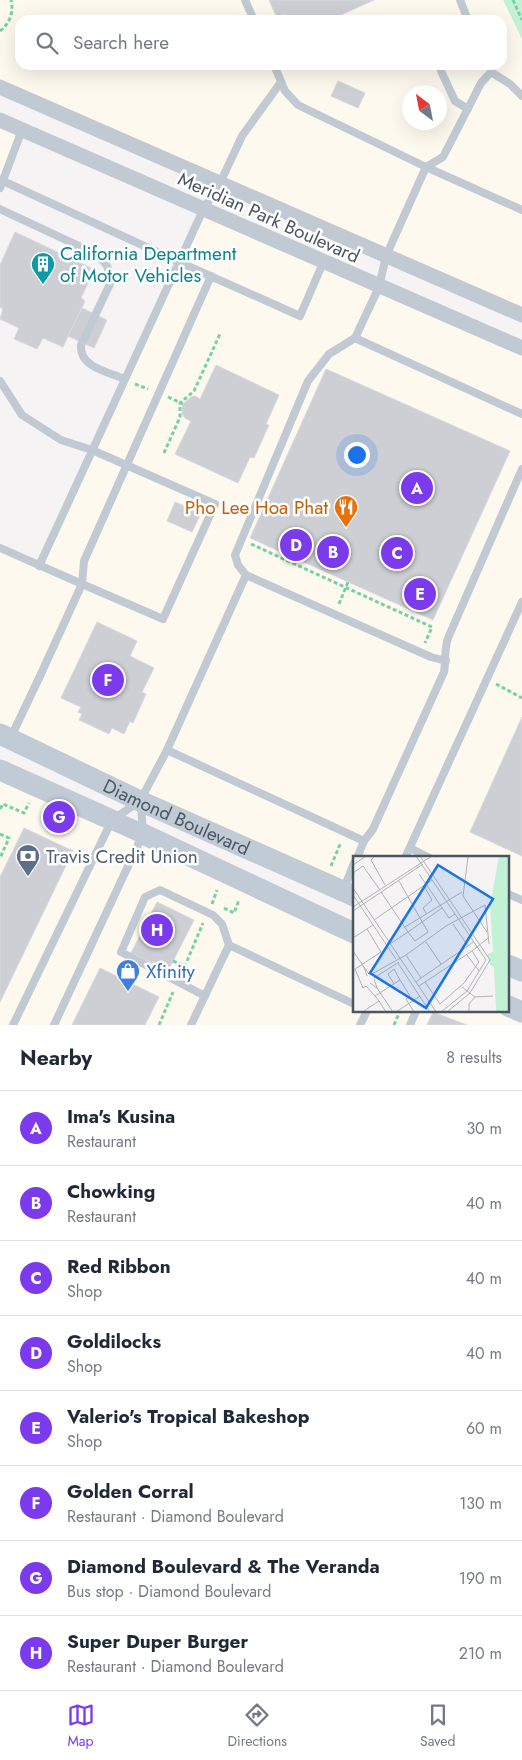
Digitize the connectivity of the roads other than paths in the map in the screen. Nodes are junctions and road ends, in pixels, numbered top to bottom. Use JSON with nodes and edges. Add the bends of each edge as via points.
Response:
{"nodes":[{"id":1,"x":245,"y":0,"type":"edge"},
{"id":2,"x":460,"y":0,"type":"edge"},
{"id":3,"x":252,"y":15,"type":"edge"},
{"id":4,"x":466,"y":15,"type":"edge"},
{"id":5,"x":276,"y":70,"type":"edge"},
{"id":6,"x":488,"y":70,"type":"edge"},
{"id":7,"x":492,"y":70,"type":"edge"},
{"id":8,"x":441,"y":71,"type":"dead end"},
{"id":9,"x":281,"y":82,"type":"junction"},
{"id":10,"x":0,"y":87,"type":"edge"},
{"id":11,"x":522,"y":96,"type":"edge"},
{"id":12,"x":468,"y":109,"type":"junction"},
{"id":13,"x":0,"y":120,"type":"edge"},
{"id":14,"x":22,"y":130,"type":"junction"},
{"id":15,"x":426,"y":167,"type":"junction"},
{"id":16,"x":1,"y":183,"type":"edge"},
{"id":17,"x":220,"y":183,"type":"junction"},
{"id":18,"x":0,"y":209,"type":"edge"},
{"id":19,"x":203,"y":210,"type":"junction"},
{"id":20,"x":522,"y":210,"type":"edge"},
{"id":21,"x":386,"y":256,"type":"junction"},
{"id":22,"x":179,"y":262,"type":"junction"},
{"id":23,"x":324,"y":263,"type":"junction"},
{"id":24,"x":211,"y":276,"type":"junction"},
{"id":25,"x":379,"y":287,"type":"junction"},
{"id":26,"x":522,"y":315,"type":"edge"},
{"id":27,"x":355,"y":338,"type":"junction"},
{"id":28,"x":522,"y":348,"type":"edge"},
{"id":29,"x":125,"y":379,"type":"junction"},
{"id":30,"x":0,"y":380,"type":"edge"},
{"id":31,"x":522,"y":414,"type":"edge"},
{"id":32,"x":92,"y":450,"type":"junction"},
{"id":33,"x":127,"y":465,"type":"junction"},
{"id":34,"x":522,"y":469,"type":"edge"},
{"id":35,"x":0,"y":548,"type":"edge"},
{"id":36,"x":39,"y":566,"type":"junction"},
{"id":37,"x":246,"y":575,"type":"junction"},
{"id":38,"x":82,"y":584,"type":"junction"},
{"id":39,"x":522,"y":602,"type":"edge"},
{"id":40,"x":446,"y":661,"type":"junction"},
{"id":41,"x":5,"y":736,"type":"edge"},
{"id":42,"x":167,"y":750,"type":"junction"},
{"id":43,"x":0,"y":770,"type":"edge"},
{"id":44,"x":140,"y":800,"type":"junction"},
{"id":45,"x":112,"y":820,"type":"junction"},
{"id":46,"x":144,"y":834,"type":"junction"},
{"id":47,"x":364,"y":841,"type":"junction"},
{"id":48,"x":410,"y":848,"type":"junction"},
{"id":49,"x":358,"y":856,"type":"edge"},
{"id":50,"x":406,"y":856,"type":"edge"},
{"id":51,"x":426,"y":856,"type":"edge"},
{"id":52,"x":353,"y":869,"type":"edge"},
{"id":53,"x":349,"y":894,"type":"edge"},
{"id":54,"x":510,"y":895,"type":"edge"},
{"id":55,"x":522,"y":900,"type":"edge"},
{"id":56,"x":353,"y":933,"type":"edge"},
{"id":57,"x":229,"y":945,"type":"junction"},
{"id":58,"x":510,"y":966,"type":"edge"},
{"id":59,"x":522,"y":971,"type":"edge"},
{"id":60,"x":205,"y":996,"type":"junction"},
{"id":61,"x":353,"y":1004,"type":"edge"},
{"id":62,"x":510,"y":1007,"type":"edge"},
{"id":63,"x":366,"y":1012,"type":"edge"},
{"id":64,"x":416,"y":1012,"type":"edge"},
{"id":65,"x":522,"y":1012,"type":"edge"},
{"id":66,"x":13,"y":1025,"type":"edge"},
{"id":67,"x":54,"y":1025,"type":"edge"},
{"id":68,"x":191,"y":1025,"type":"edge"},
{"id":69,"x":360,"y":1025,"type":"edge"},
{"id":70,"x":410,"y":1025,"type":"edge"}],
"edges":[{"from":1,"to":3,"type":"lane"},
{"from":2,"to":4,"type":"lane"},
{"from":5,"to":9,"type":"lane"},
{"from":6,"to":12,"type":"lane"},
{"from":7,"to":11,"type":"lane"},
{"from":8,"to":12,"type":"lane","via":[[455,101]]},
{"from":9,"to":15,"type":"lane","via":[[285,92],[298,105]]},
{"from":9,"to":17,"type":"lane","via":[[242,136]]},
{"from":10,"to":17,"type":"street","name":"Meridian Park Boulevard"},
{"from":12,"to":15,"type":"lane","via":[[442,157]]},
{"from":13,"to":14,"type":"street","name":"Meridian Park Boulevard"},
{"from":14,"to":16,"type":"lane"},
{"from":14,"to":19,"type":"street","name":"Meridian Park Boulevard"},
{"from":15,"to":20,"type":"lane"},
{"from":15,"to":21,"type":"lane"},
{"from":16,"to":22,"type":"lane"},
{"from":17,"to":19,"type":"lane"},
{"from":17,"to":21,"type":"street","name":"Meridian Park Boulevard"},
{"from":18,"to":29,"type":"lane","via":[[94,253],[107,263],[110,284],[80,352],[90,364]]},
{"from":19,"to":22,"type":"lane"},
{"from":19,"to":23,"type":"street","name":"Meridian Park Boulevard"},
{"from":21,"to":25,"type":"lane"},
{"from":21,"to":26,"type":"street","name":"Meridian Park Boulevard"},
{"from":22,"to":24,"type":"lane"},
{"from":22,"to":29,"type":"lane"},
{"from":23,"to":24,"type":"lane","via":[[300,316]]},
{"from":23,"to":25,"type":"street","name":"Meridian Park Boulevard"},
{"from":24,"to":33,"type":"lane"},
{"from":25,"to":27,"type":"lane"},
{"from":25,"to":28,"type":"street","name":"Meridian Park Boulevard"},
{"from":27,"to":31,"type":"lane"},
{"from":27,"to":37,"type":"lane","via":[[329,354],[308,382],[235,554]]},
{"from":29,"to":32,"type":"lane"},
{"from":30,"to":32,"type":"lane","via":[[22,416],[61,440]]},
{"from":32,"to":33,"type":"lane"},
{"from":32,"to":36,"type":"lane"},
{"from":33,"to":38,"type":"lane","via":[[84,561]]},
{"from":33,"to":38,"type":"lane","via":[[214,504],[163,619]]},
{"from":34,"to":40,"type":"lane","via":[[448,638],[444,649]]},
{"from":35,"to":36,"type":"lane"},
{"from":36,"to":38,"type":"lane"},
{"from":37,"to":40,"type":"lane"},
{"from":37,"to":42,"type":"lane"},
{"from":38,"to":41,"type":"lane","via":[[40,676]]},
{"from":39,"to":48,"type":"lane"},
{"from":40,"to":47,"type":"lane","via":[[444,672],[373,829]]},
{"from":41,"to":44,"type":"main road","name":"Diamond Boulevard"},
{"from":42,"to":44,"type":"lane"},
{"from":42,"to":47,"type":"lane"},
{"from":43,"to":45,"type":"main road","name":"Diamond Boulevard"},
{"from":44,"to":45,"type":"lane"},
{"from":44,"to":46,"type":"lane"},
{"from":44,"to":53,"type":"main road","name":"Diamond Boulevard"},
{"from":45,"to":46,"type":"street","name":"Diamond Boulevard"},
{"from":45,"to":66,"type":"lane"},
{"from":46,"to":56,"type":"main road","name":"Diamond Boulevard"},
{"from":46,"to":67,"type":"lane"},
{"from":47,"to":49,"type":"lane"},
{"from":48,"to":50,"type":"lane"},
{"from":48,"to":51,"type":"lane"},
{"from":52,"to":53,"type":"lane"},
{"from":54,"to":55,"type":"lane"},
{"from":57,"to":60,"type":"lane"},
{"from":57,"to":60,"type":"lane","via":[[222,924],[208,913],[160,890],[146,897],[121,952]]},
{"from":57,"to":61,"type":"lane"},
{"from":58,"to":59,"type":"main road"},
{"from":60,"to":68,"type":"lane"},
{"from":62,"to":65,"type":"main road"},
{"from":63,"to":69,"type":"lane"},
{"from":64,"to":70,"type":"lane"}]}
